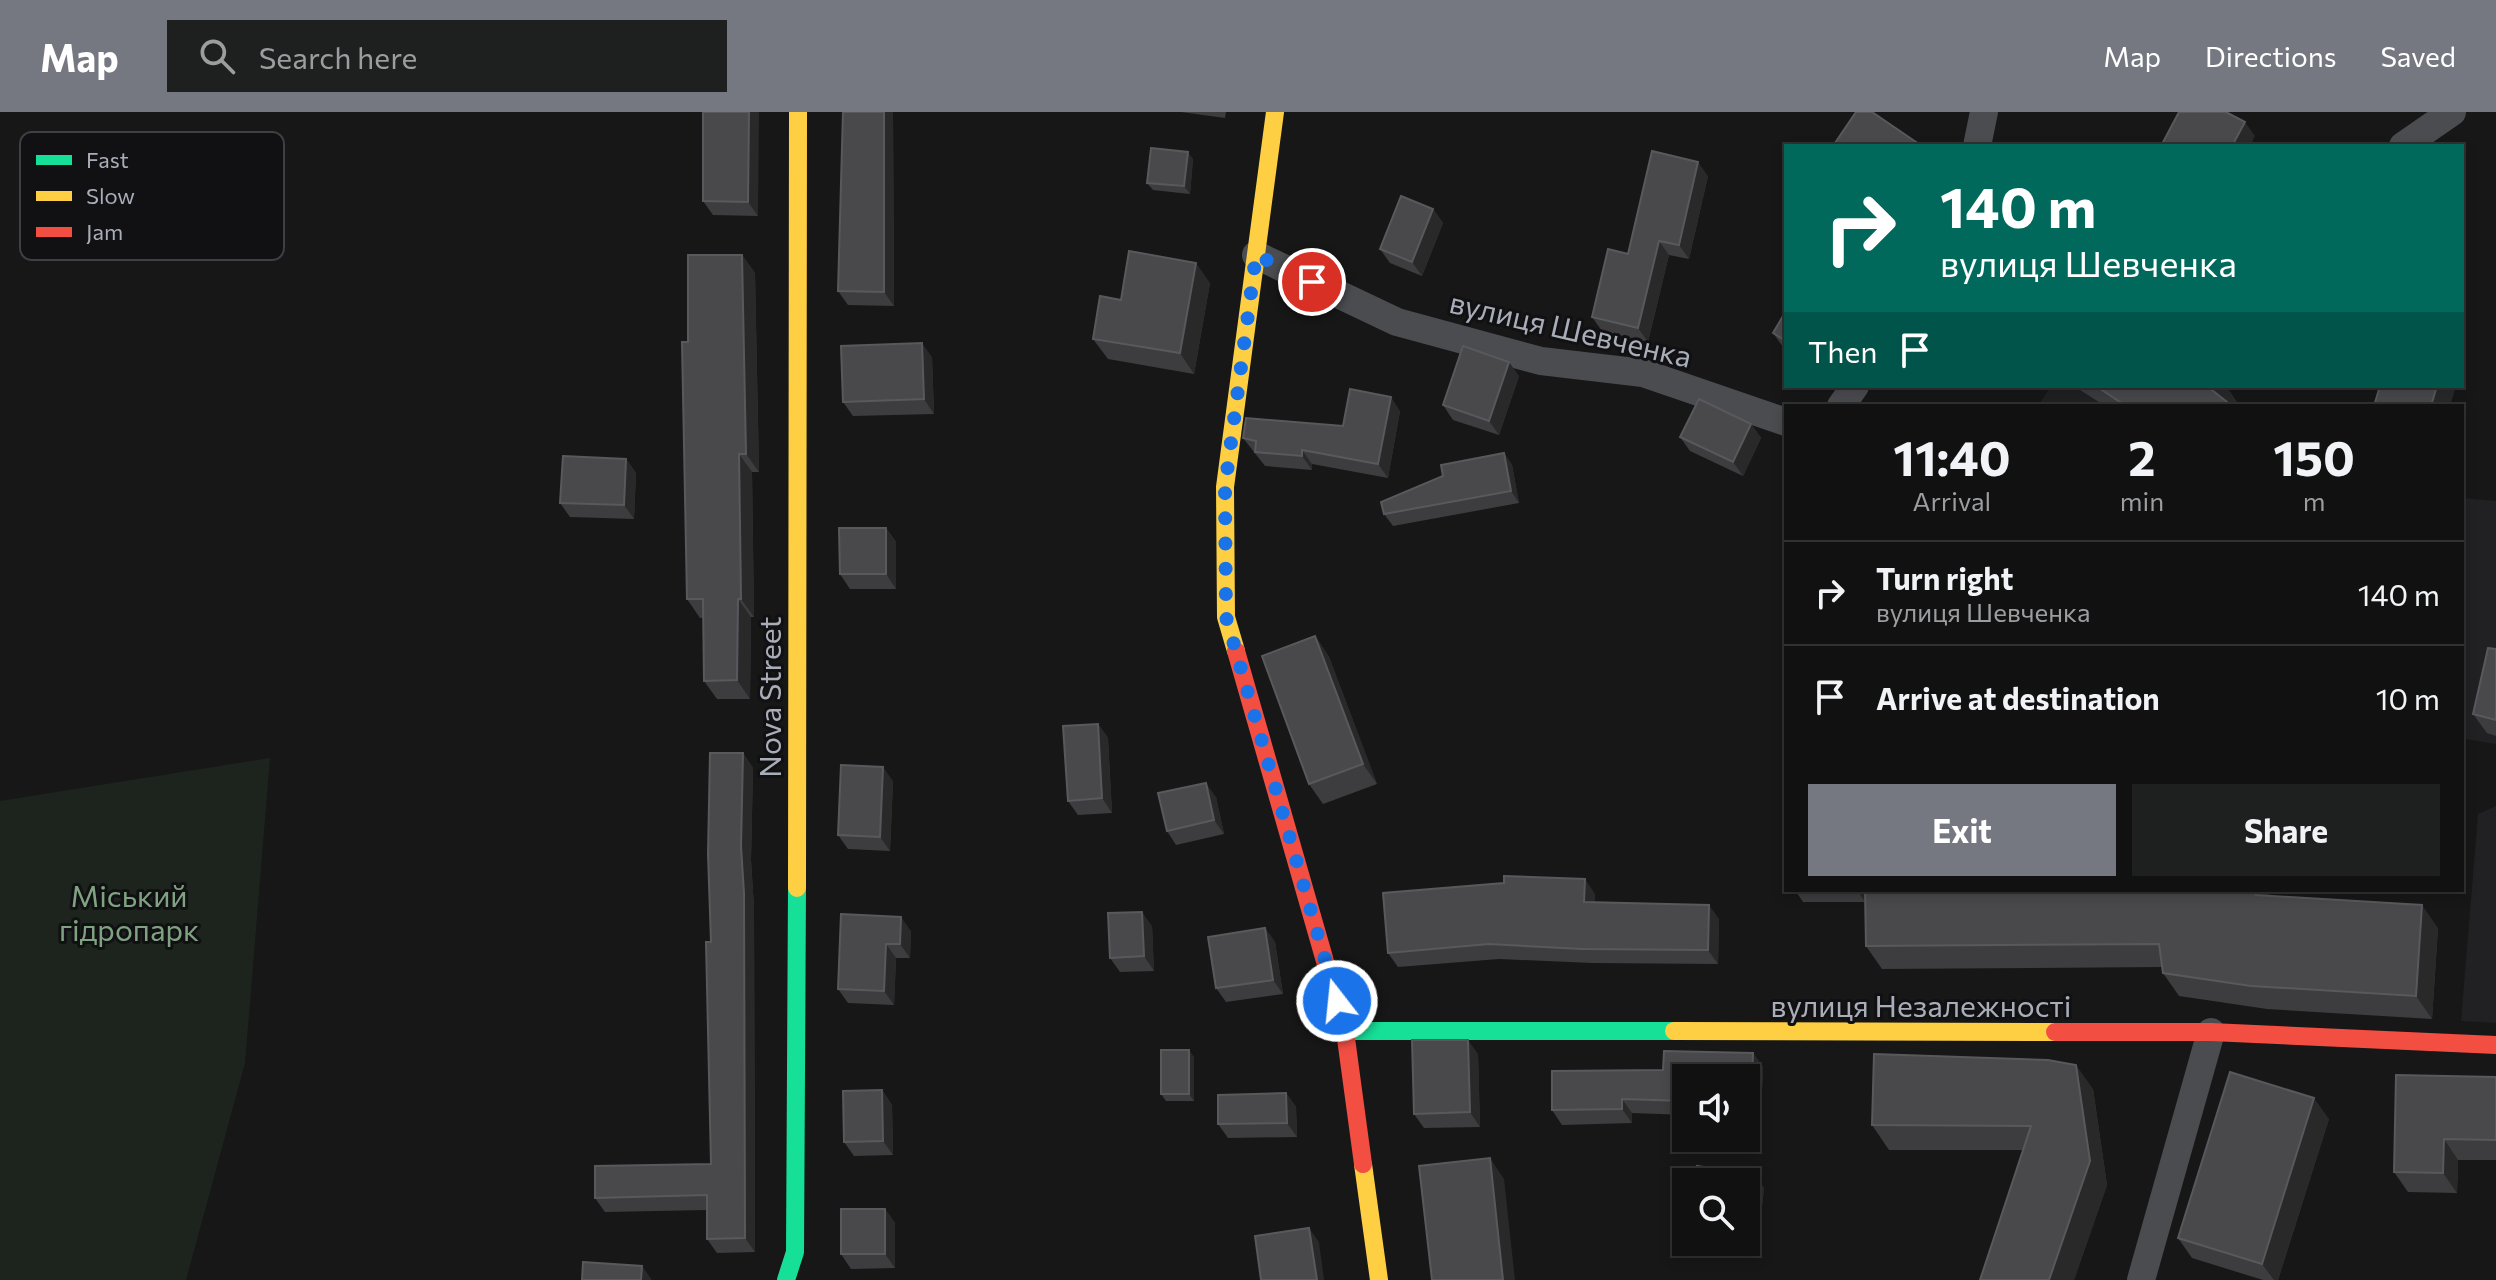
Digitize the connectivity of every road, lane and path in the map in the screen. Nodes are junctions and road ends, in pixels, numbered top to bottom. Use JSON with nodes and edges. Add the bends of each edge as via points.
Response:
{"nodes":[{"id":1,"x":798,"y":112,"type":"edge"},
{"id":2,"x":1275,"y":112,"type":"edge"},
{"id":3,"x":1984,"y":112,"type":"edge"},
{"id":4,"x":2452,"y":112,"type":"edge"},
{"id":5,"x":1977,"y":144,"type":"edge"},
{"id":6,"x":2406,"y":144,"type":"edge"},
{"id":7,"x":1256,"y":255,"type":"junction"},
{"id":8,"x":1784,"y":421,"type":"edge"},
{"id":9,"x":1345,"y":1031,"type":"junction"},
{"id":10,"x":2211,"y":1032,"type":"junction"},
{"id":11,"x":2496,"y":1045,"type":"edge"},
{"id":12,"x":786,"y":1280,"type":"edge"},
{"id":13,"x":1379,"y":1280,"type":"edge"},
{"id":14,"x":2141,"y":1280,"type":"edge"}],
"edges":[{"from":1,"to":12,"type":"street","name":"Nova Street","via":[[795,1252]]},
{"from":2,"to":7,"type":"street"},
{"from":3,"to":5,"type":"street"},
{"from":4,"to":6,"type":"street"},
{"from":7,"to":8,"type":"street","name":"вулиця Шевченка","via":[[1397,322],[1541,361],[1643,373]]},
{"from":7,"to":9,"type":"street","via":[[1225,487],[1226,617]]},
{"from":9,"to":10,"type":"street","name":"вулиця Незалежності"},
{"from":9,"to":13,"type":"street"},
{"from":10,"to":11,"type":"street","name":"вулиця Незалежності"},
{"from":10,"to":14,"type":"street"}]}
